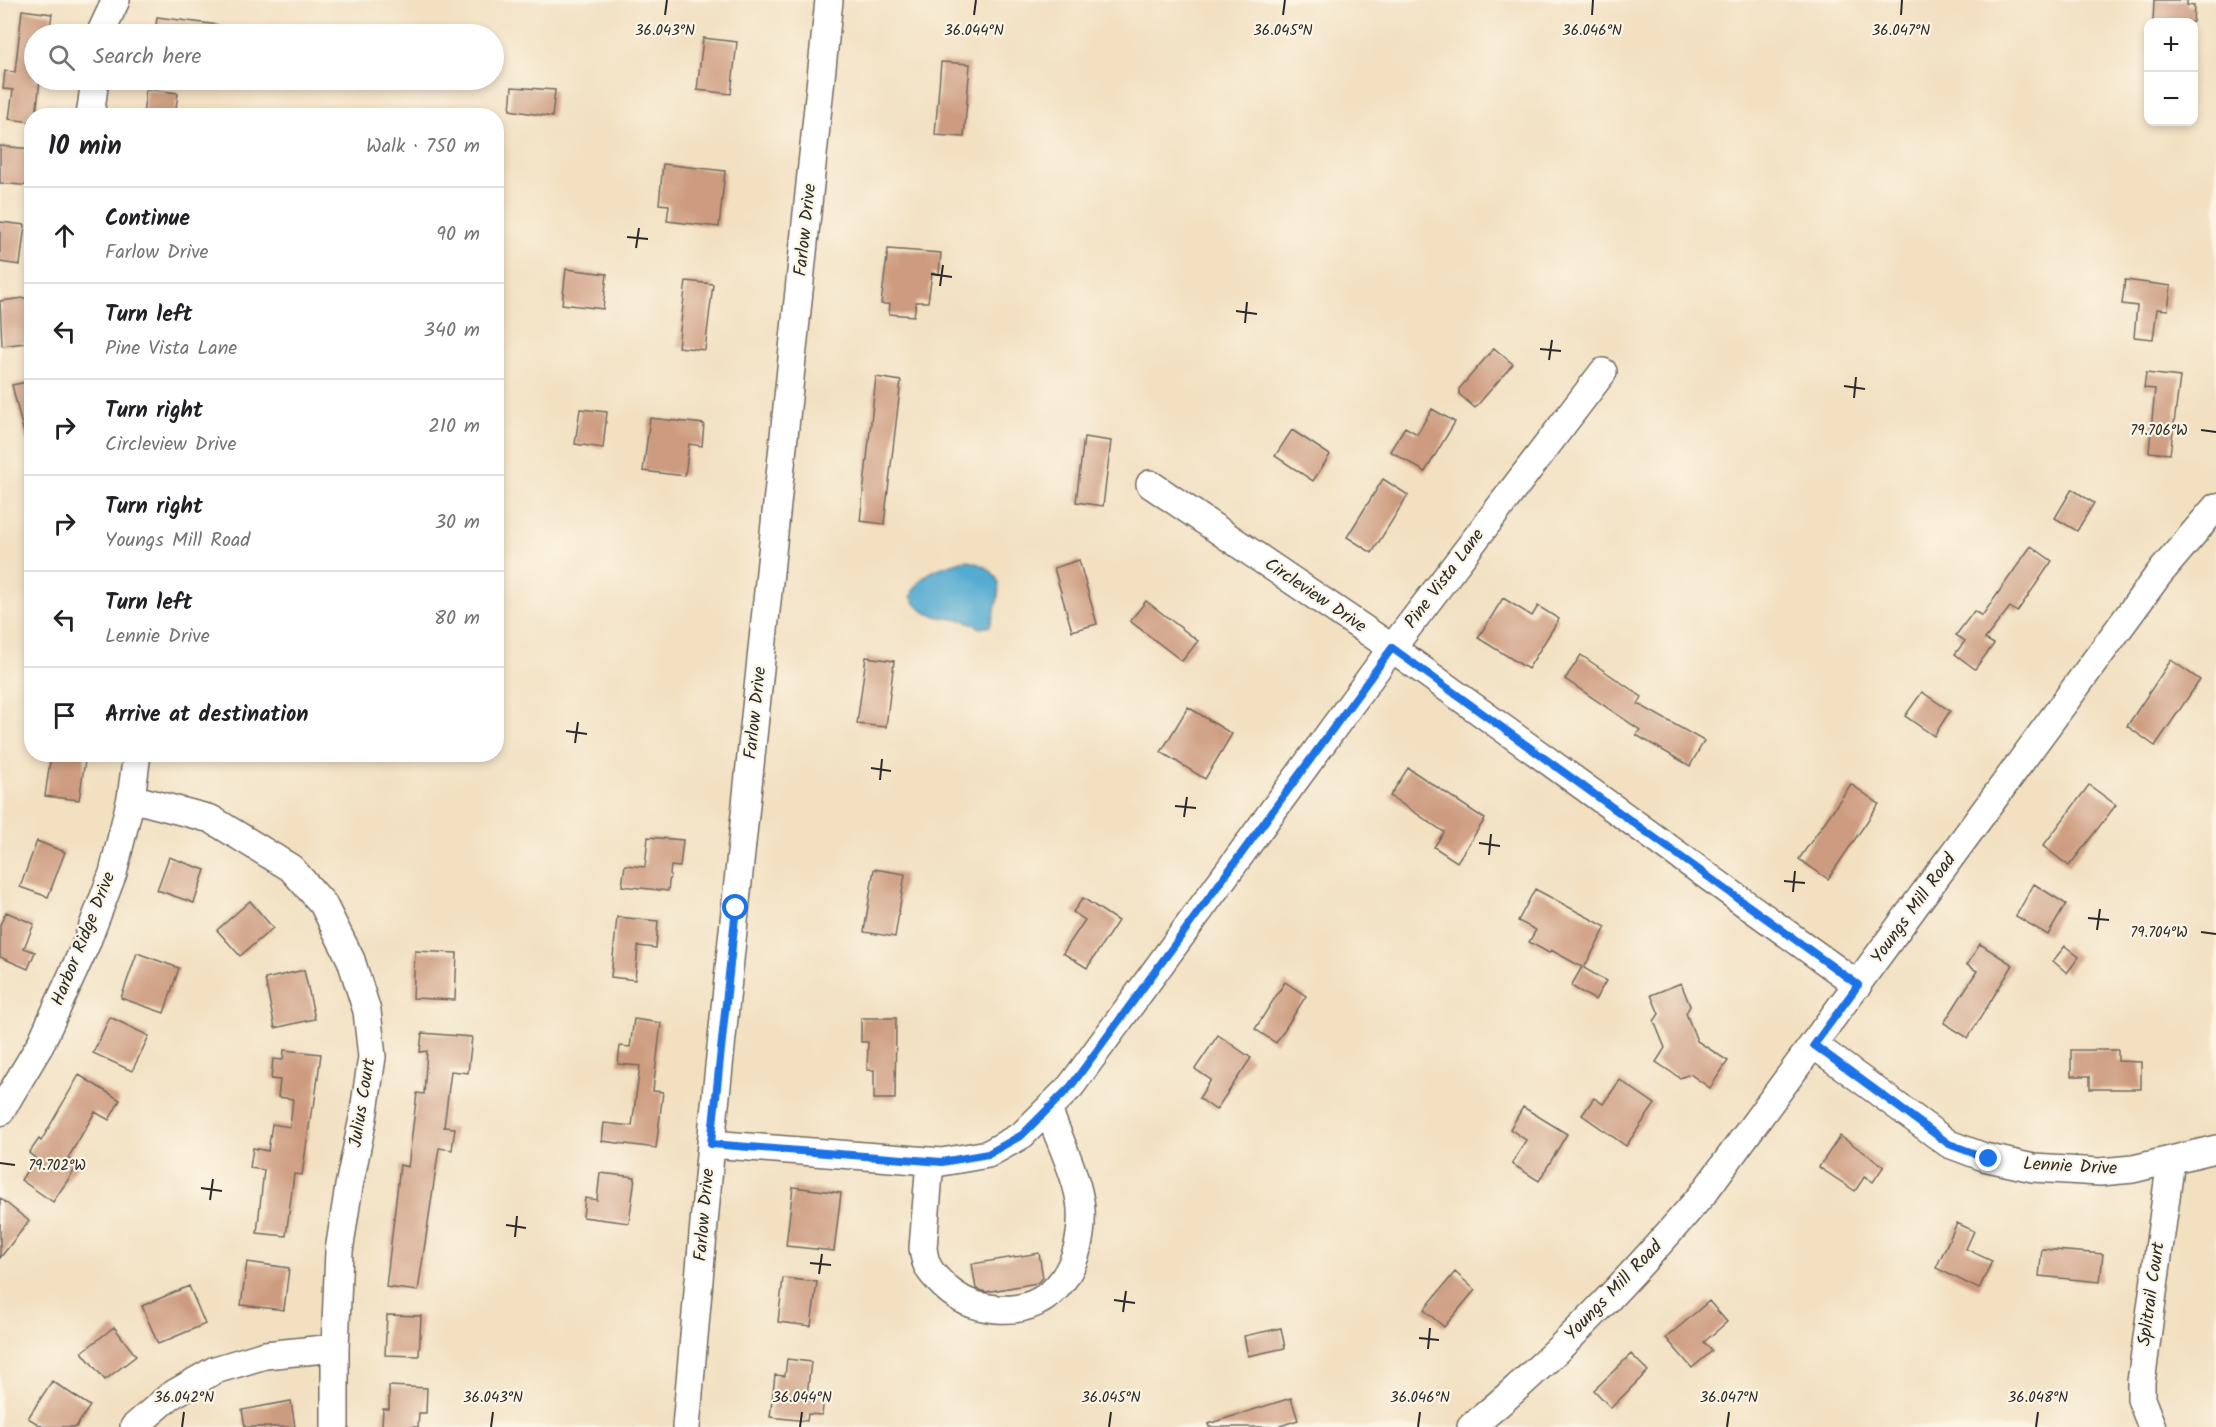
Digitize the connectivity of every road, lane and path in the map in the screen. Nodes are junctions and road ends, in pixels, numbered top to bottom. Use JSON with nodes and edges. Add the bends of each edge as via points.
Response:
{"nodes":[{"id":1,"x":116,"y":0,"type":"edge"},
{"id":2,"x":829,"y":0,"type":"edge"},
{"id":3,"x":105,"y":24,"type":"edge"},
{"id":4,"x":94,"y":90,"type":"edge"},
{"id":5,"x":91,"y":108,"type":"edge"},
{"id":6,"x":1603,"y":372,"type":"dead end"},
{"id":7,"x":1150,"y":484,"type":"dead end"},
{"id":8,"x":2216,"y":507,"type":"edge"},
{"id":9,"x":1392,"y":648,"type":"junction"},
{"id":10,"x":136,"y":762,"type":"edge"},
{"id":11,"x":131,"y":798,"type":"junction"},
{"id":12,"x":1858,"y":985,"type":"junction"},
{"id":13,"x":1814,"y":1045,"type":"junction"},
{"id":14,"x":1048,"y":1109,"type":"junction"},
{"id":15,"x":0,"y":1112,"type":"edge"},
{"id":16,"x":711,"y":1144,"type":"junction"},
{"id":17,"x":2216,"y":1149,"type":"edge"},
{"id":18,"x":2171,"y":1160,"type":"junction"},
{"id":19,"x":930,"y":1161,"type":"junction"},
{"id":20,"x":335,"y":1348,"type":"junction"},
{"id":21,"x":134,"y":1427,"type":"edge"},
{"id":22,"x":334,"y":1427,"type":"edge"},
{"id":23,"x":686,"y":1427,"type":"edge"},
{"id":24,"x":1471,"y":1427,"type":"edge"},
{"id":25,"x":2152,"y":1427,"type":"edge"}],
"edges":[{"from":1,"to":3,"type":"street"},
{"from":2,"to":16,"type":"street","name":"Farlow Drive"},
{"from":4,"to":5,"type":"street"},
{"from":6,"to":9,"type":"street","name":"Pine Vista Lane"},
{"from":7,"to":9,"type":"street","name":"Circleview Drive"},
{"from":8,"to":12,"type":"street","name":"Youngs Mill Road","via":[[2159,574]]},
{"from":9,"to":12,"type":"street","name":"Circleview Drive"},
{"from":9,"to":14,"type":"street","name":"Pine Vista Lane","via":[[1071,1086]]},
{"from":10,"to":11,"type":"street","name":"Harbor Ridge Drive"},
{"from":11,"to":15,"type":"street","name":"Harbor Ridge Drive","via":[[113,873],[86,944],[40,1045]]},
{"from":11,"to":20,"type":"street","name":"Julius Court","via":[[211,819],[291,868],[323,904],[351,960],[367,1011],[372,1057],[339,1251]]},
{"from":12,"to":13,"type":"street","name":"Youngs Mill Road"},
{"from":13,"to":18,"type":"street","name":"Lennie Drive","via":[[1949,1144],[1984,1158],[2033,1168],[2100,1172]]},
{"from":13,"to":24,"type":"street","name":"Youngs Mill Road","via":[[1702,1195],[1641,1265],[1578,1330]]},
{"from":14,"to":19,"type":"street","name":"Pine Vista Lane","via":[[1022,1135],[988,1154]]},
{"from":14,"to":19,"type":"street","via":[[1081,1207],[1080,1238],[1072,1264],[1060,1285],[1042,1301],[1021,1309],[981,1308],[960,1300],[930,1271],[924,1262],[923,1248]]},
{"from":16,"to":19,"type":"street","name":"Pine Vista Lane"},
{"from":16,"to":23,"type":"street","name":"Farlow Drive"},
{"from":17,"to":18,"type":"street","name":"Lennie Drive"},
{"from":18,"to":25,"type":"street","name":"Splitrail Court","via":[[2140,1382],[2141,1399]]},
{"from":20,"to":21,"type":"street","via":[[265,1355],[215,1370],[170,1396]]},
{"from":20,"to":22,"type":"street","name":"Julius Court"}]}
